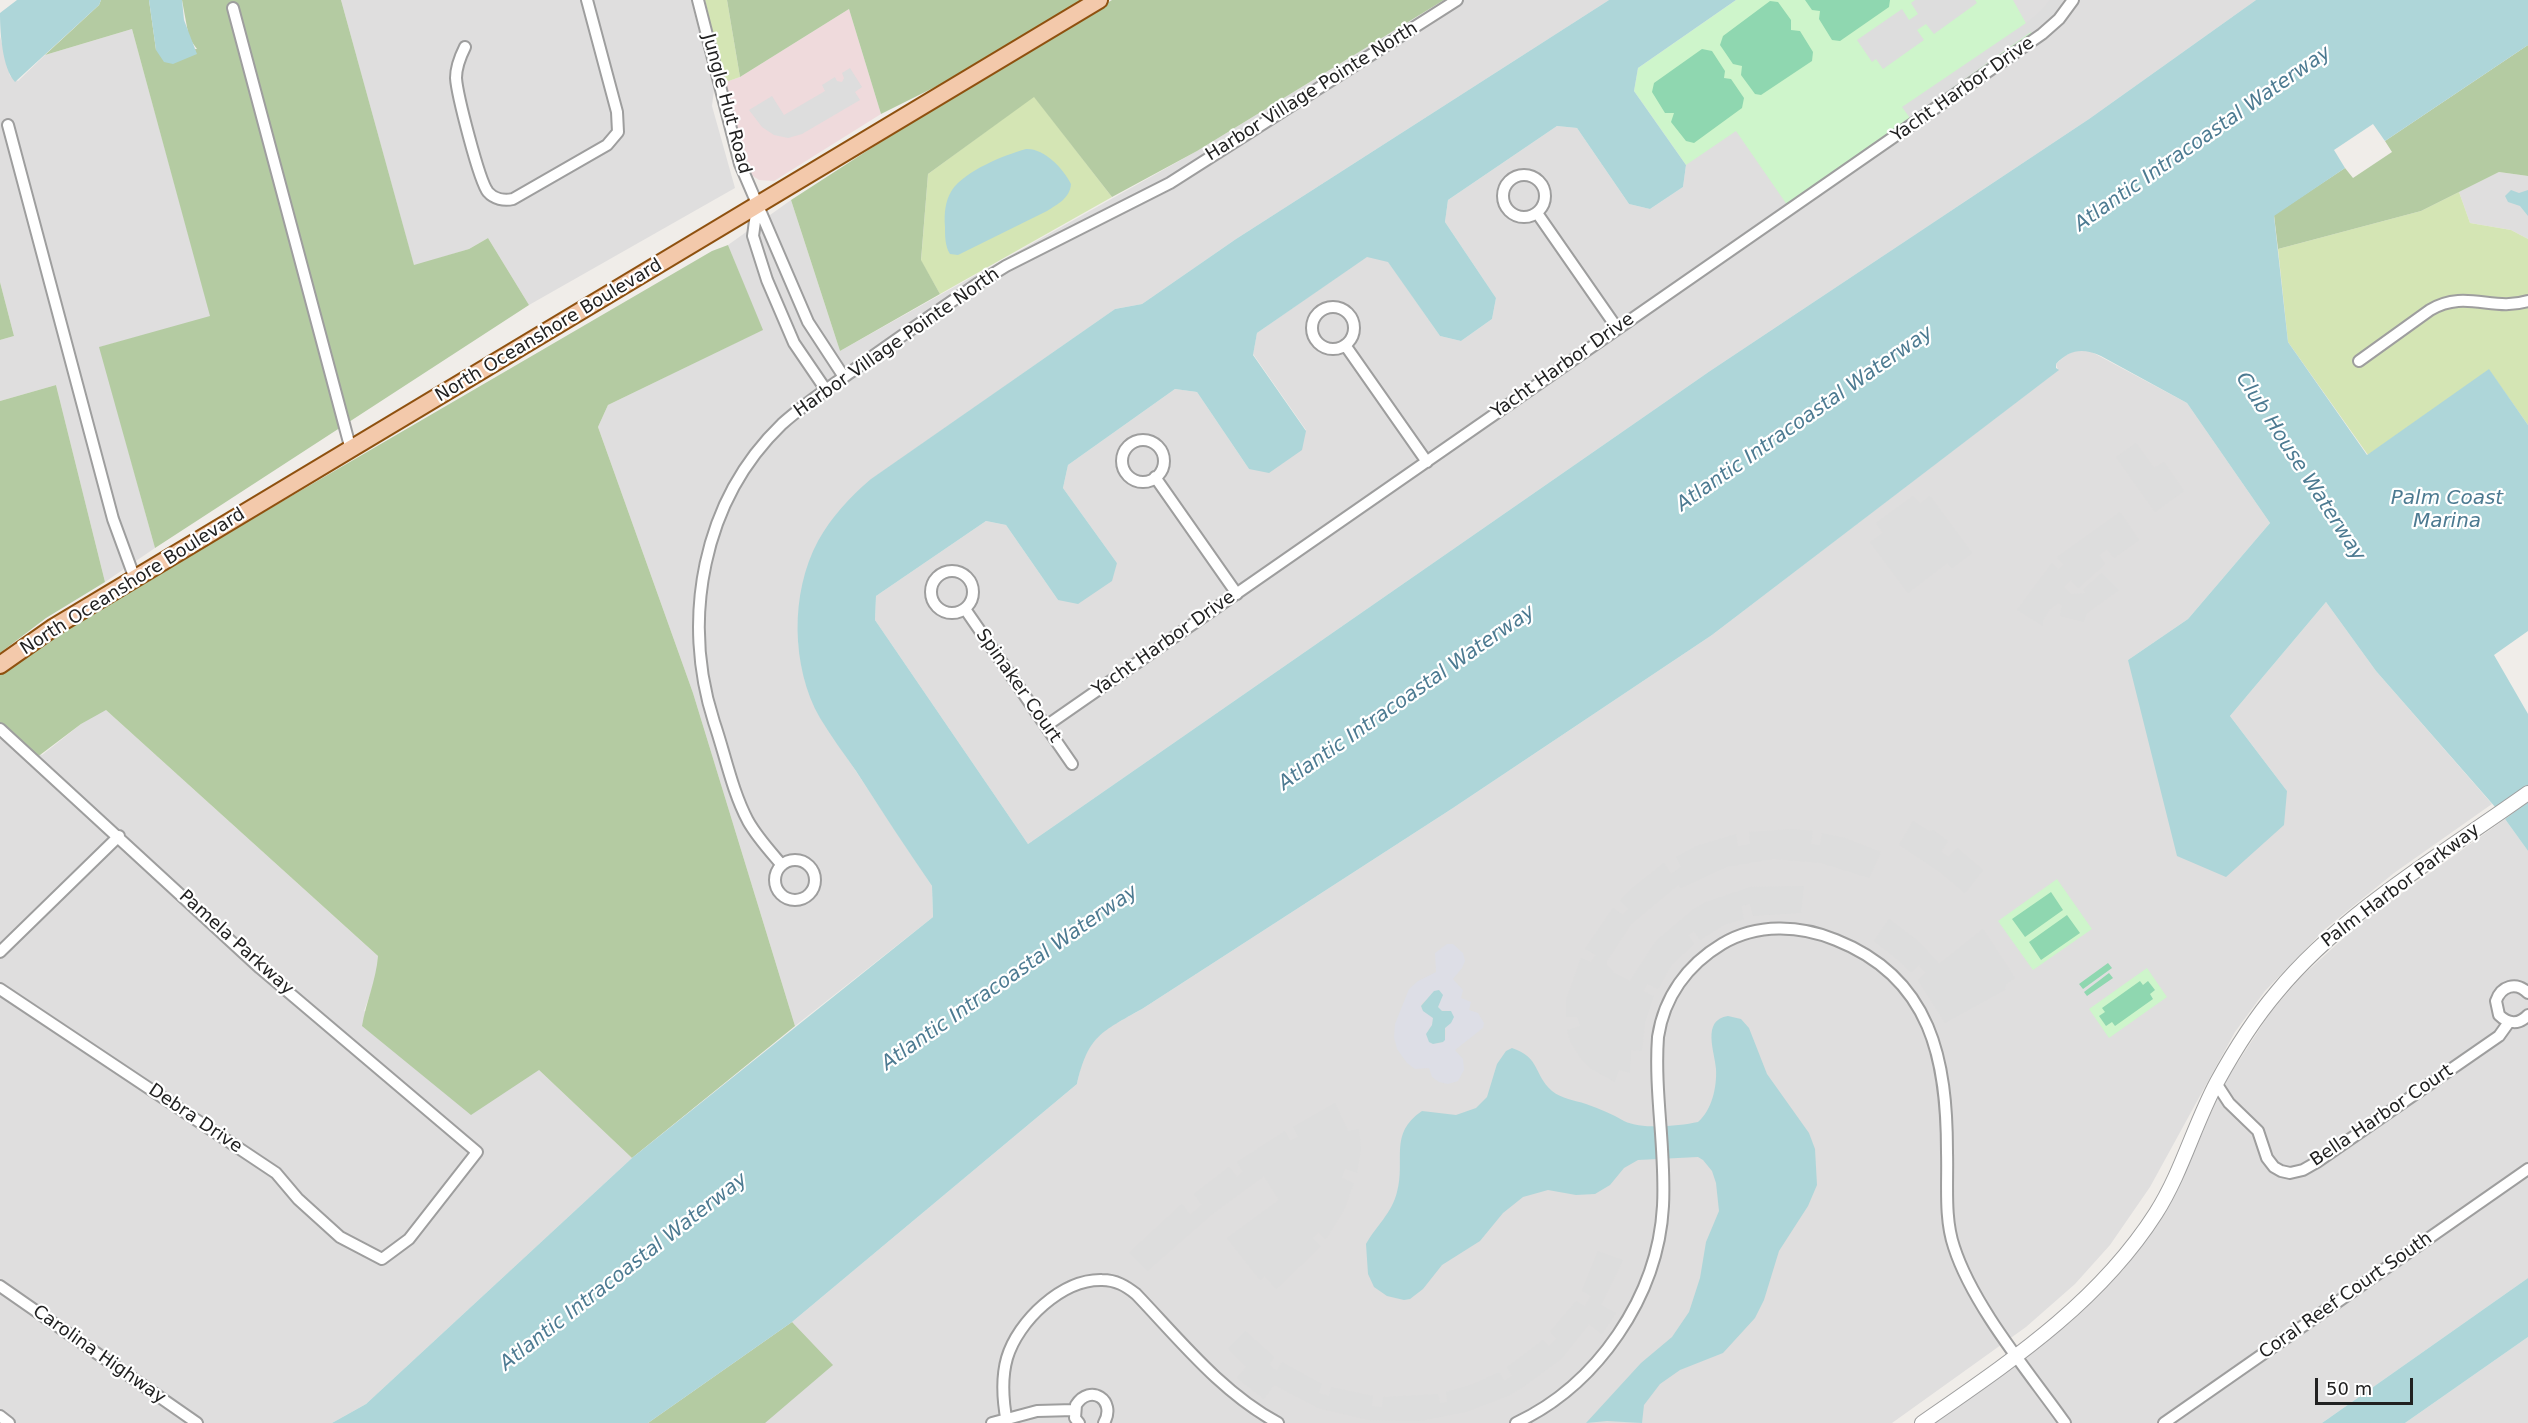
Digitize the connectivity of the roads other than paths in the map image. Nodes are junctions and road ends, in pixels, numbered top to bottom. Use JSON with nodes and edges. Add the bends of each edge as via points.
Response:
{"nodes":[{"id":1,"x":587,"y":0,"type":"edge"},
{"id":2,"x":698,"y":0,"type":"edge"},
{"id":3,"x":1099,"y":0,"type":"edge"},
{"id":4,"x":1457,"y":0,"type":"edge"},
{"id":5,"x":2073,"y":0,"type":"edge"},
{"id":6,"x":233,"y":8,"type":"dead end"},
{"id":7,"x":465,"y":47,"type":"dead end"},
{"id":8,"x":8,"y":124,"type":"dead end"},
{"id":9,"x":758,"y":206,"type":"junction"},
{"id":10,"x":1537,"y":213,"type":"dead end"},
{"id":11,"x":2528,"y":302,"type":"edge"},
{"id":12,"x":1617,"y":328,"type":"junction"},
{"id":13,"x":1345,"y":345,"type":"dead end"},
{"id":14,"x":2359,"y":361,"type":"dead end"},
{"id":15,"x":844,"y":377,"type":"junction"},
{"id":16,"x":825,"y":390,"type":"junction"},
{"id":17,"x":351,"y":450,"type":"junction"},
{"id":18,"x":1426,"y":462,"type":"junction"},
{"id":19,"x":1155,"y":477,"type":"dead end"},
{"id":20,"x":135,"y":579,"type":"junction"},
{"id":21,"x":1237,"y":594,"type":"junction"},
{"id":22,"x":965,"y":609,"type":"dead end"},
{"id":23,"x":0,"y":665,"type":"edge"},
{"id":24,"x":1046,"y":726,"type":"junction"},
{"id":25,"x":0,"y":729,"type":"edge"},
{"id":26,"x":1072,"y":764,"type":"dead end"},
{"id":27,"x":2528,"y":793,"type":"edge"},
{"id":28,"x":119,"y":836,"type":"junction"},
{"id":29,"x":781,"y":864,"type":"dead end"},
{"id":30,"x":0,"y":952,"type":"edge"},
{"id":31,"x":0,"y":988,"type":"edge"},
{"id":32,"x":2528,"y":993,"type":"edge"},
{"id":33,"x":2528,"y":1015,"type":"edge"},
{"id":34,"x":2509,"y":1022,"type":"junction"},
{"id":35,"x":2216,"y":1083,"type":"junction"},
{"id":36,"x":2528,"y":1168,"type":"edge"},
{"id":37,"x":382,"y":1258,"type":"joint"},
{"id":38,"x":0,"y":1286,"type":"edge"},
{"id":39,"x":2017,"y":1355,"type":"junction"},
{"id":40,"x":1074,"y":1410,"type":"junction"},
{"id":41,"x":0,"y":1416,"type":"edge"},
{"id":42,"x":1007,"y":1421,"type":"edge"},
{"id":43,"x":9,"y":1423,"type":"edge"},
{"id":44,"x":197,"y":1423,"type":"edge"},
{"id":45,"x":992,"y":1423,"type":"edge"},
{"id":46,"x":1078,"y":1423,"type":"edge"},
{"id":47,"x":1104,"y":1423,"type":"edge"},
{"id":48,"x":1278,"y":1423,"type":"edge"},
{"id":49,"x":1516,"y":1423,"type":"edge"},
{"id":50,"x":1922,"y":1423,"type":"edge"},
{"id":51,"x":2065,"y":1423,"type":"edge"},
{"id":52,"x":2164,"y":1423,"type":"edge"}],
"edges":[{"from":1,"to":7,"type":"street","via":[[617,112],[618,132],[607,145],[518,198],[497,199],[482,181],[457,85],[457,67]]},
{"from":2,"to":9,"type":"street","name":"Jungle Hut Road","via":[[740,164]]},
{"from":3,"to":9,"type":"main road","name":"North Oceanshore Boulevard"},
{"from":4,"to":15,"type":"street","name":"Harbor Village Pointe North","via":[[1170,183],[977,284]]},
{"from":5,"to":12,"type":"street","name":"Yacht Harbor Drive","via":[[2042,34]]},
{"from":6,"to":17,"type":"street"},
{"from":8,"to":20,"type":"street","via":[[113,519]]},
{"from":9,"to":15,"type":"street","name":"Jungle Hut Road","via":[[808,322]]},
{"from":9,"to":16,"type":"street","via":[[753,237],[767,280],[794,344]]},
{"from":9,"to":17,"type":"main road","name":"North Oceanshore Boulevard"},
{"from":10,"to":12,"type":"street"},
{"from":11,"to":14,"type":"street","via":[[2504,305],[2460,299],[2444,303]]},
{"from":12,"to":18,"type":"street","name":"Yacht Harbor Drive"},
{"from":13,"to":18,"type":"street"},
{"from":15,"to":16,"type":"street","name":"Harbor Village Pointe North"},
{"from":16,"to":29,"type":"street","name":"Harbor Village Pointe North","via":[[775,431],[738,482],[713,538],[699,608],[700,661],[708,702],[747,819]]},
{"from":17,"to":20,"type":"main road","name":"North Oceanshore Boulevard"},
{"from":18,"to":21,"type":"street","name":"Yacht Harbor Drive"},
{"from":19,"to":21,"type":"street"},
{"from":20,"to":23,"type":"main road","name":"North Oceanshore Boulevard","via":[[54,627]]},
{"from":21,"to":24,"type":"street","name":"Yacht Harbor Drive"},
{"from":22,"to":24,"type":"street","name":"Spinaker Court"},
{"from":24,"to":26,"type":"street","name":"Spinaker Court"},
{"from":25,"to":28,"type":"street","name":"Pamela Parkway"},
{"from":27,"to":35,"type":"street","name":"Palm Harbor Parkway","via":[[2327,940],[2263,1009]]},
{"from":28,"to":30,"type":"street"},
{"from":28,"to":37,"type":"street","name":"Pamela Parkway","via":[[260,968],[477,1152],[410,1239]]},
{"from":31,"to":37,"type":"street","name":"Debra Drive","via":[[276,1173],[340,1237]]},
{"from":32,"to":34,"type":"street","via":[[2515,986],[2498,995],[2496,1009]]},
{"from":33,"to":34,"type":"street","via":[[2521,1021]]},
{"from":34,"to":35,"type":"street","name":"Bella Harbor Court","via":[[2499,1036],[2317,1162],[2296,1172],[2281,1172],[2270,1162],[2258,1131],[2229,1104]]},
{"from":35,"to":39,"type":"street","name":"Palm Harbor Parkway","via":[[2165,1197],[2143,1232],[2086,1298]]},
{"from":36,"to":52,"type":"street","name":"Coral Reef Court South"},
{"from":38,"to":44,"type":"street","name":"Carolina Highway"},
{"from":39,"to":49,"type":"street","via":[[1974,1293],[1953,1244],[1948,1209],[1946,1099],[1935,1041],[1923,1015],[1906,991],[1852,946],[1826,936],[1785,929],[1742,934],[1713,950],[1686,972],[1663,1013],[1657,1044],[1662,1218],[1654,1256],[1627,1322],[1571,1388]]},
{"from":39,"to":50,"type":"street","name":"Palm Harbor Parkway"},
{"from":39,"to":51,"type":"street"},
{"from":40,"to":42,"type":"street","via":[[1037,1412]]},
{"from":40,"to":46,"type":"street"},
{"from":40,"to":47,"type":"street","via":[[1084,1396],[1102,1398],[1108,1409]]},
{"from":41,"to":43,"type":"street"},
{"from":42,"to":45,"type":"street"},
{"from":42,"to":48,"type":"street","via":[[1005,1367],[1025,1325],[1064,1291],[1104,1279],[1122,1284],[1136,1294],[1225,1387]]}]}
